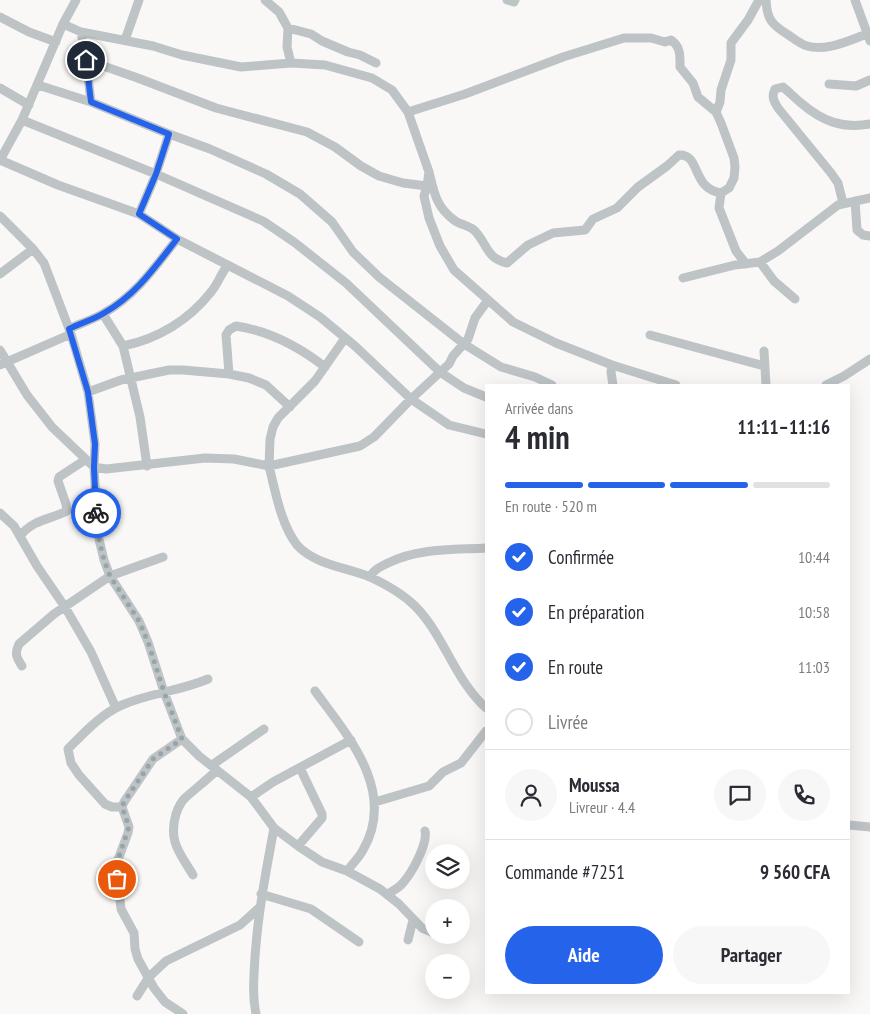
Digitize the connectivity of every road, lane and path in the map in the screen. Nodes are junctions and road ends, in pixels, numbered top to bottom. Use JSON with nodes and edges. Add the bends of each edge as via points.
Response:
{"nodes":[{"id":1,"x":76,"y":0,"type":"edge"},
{"id":2,"x":139,"y":0,"type":"edge"},
{"id":3,"x":265,"y":0,"type":"edge"},
{"id":4,"x":507,"y":0,"type":"edge"},
{"id":5,"x":515,"y":0,"type":"edge"},
{"id":6,"x":758,"y":0,"type":"edge"},
{"id":7,"x":766,"y":0,"type":"edge"},
{"id":8,"x":855,"y":0,"type":"edge"},
{"id":9,"x":0,"y":17,"type":"edge"},
{"id":10,"x":63,"y":24,"type":"junction"},
{"id":11,"x":288,"y":28,"type":"junction"},
{"id":12,"x":81,"y":32,"type":"junction"},
{"id":13,"x":869,"y":37,"type":"edge"},
{"id":14,"x":125,"y":40,"type":"junction"},
{"id":15,"x":56,"y":42,"type":"junction"},
{"id":16,"x":86,"y":60,"type":"junction"},
{"id":17,"x":291,"y":63,"type":"junction"},
{"id":18,"x":376,"y":63,"type":"dead end"},
{"id":19,"x":870,"y":80,"type":"edge"},
{"id":20,"x":829,"y":84,"type":"dead end"},
{"id":21,"x":38,"y":85,"type":"junction"},
{"id":22,"x":0,"y":88,"type":"edge"},
{"id":23,"x":91,"y":102,"type":"junction"},
{"id":24,"x":29,"y":105,"type":"junction"},
{"id":25,"x":408,"y":112,"type":"junction"},
{"id":26,"x":716,"y":112,"type":"junction"},
{"id":27,"x":22,"y":120,"type":"junction"},
{"id":28,"x":870,"y":124,"type":"edge"},
{"id":29,"x":169,"y":134,"type":"junction"},
{"id":30,"x":0,"y":160,"type":"edge"},
{"id":31,"x":429,"y":172,"type":"junction"},
{"id":32,"x":156,"y":174,"type":"junction"},
{"id":33,"x":427,"y":186,"type":"junction"},
{"id":34,"x":721,"y":193,"type":"junction"},
{"id":35,"x":870,"y":198,"type":"edge"},
{"id":36,"x":854,"y":201,"type":"junction"},
{"id":37,"x":843,"y":203,"type":"junction"},
{"id":38,"x":139,"y":214,"type":"junction"},
{"id":39,"x":0,"y":216,"type":"edge"},
{"id":40,"x":870,"y":236,"type":"edge"},
{"id":41,"x":177,"y":239,"type":"junction"},
{"id":42,"x":34,"y":249,"type":"junction"},
{"id":43,"x":760,"y":262,"type":"junction"},
{"id":44,"x":746,"y":264,"type":"junction"},
{"id":45,"x":228,"y":265,"type":"junction"},
{"id":46,"x":0,"y":274,"type":"edge"},
{"id":47,"x":683,"y":278,"type":"dead end"},
{"id":48,"x":795,"y":299,"type":"dead end"},
{"id":49,"x":488,"y":300,"type":"junction"},
{"id":50,"x":102,"y":314,"type":"junction"},
{"id":51,"x":70,"y":331,"type":"junction"},
{"id":52,"x":650,"y":335,"type":"dead end"},
{"id":53,"x":345,"y":338,"type":"junction"},
{"id":54,"x":464,"y":344,"type":"junction"},
{"id":55,"x":123,"y":346,"type":"junction"},
{"id":56,"x":0,"y":350,"type":"edge"},
{"id":57,"x":764,"y":352,"type":"dead end"},
{"id":58,"x":870,"y":359,"type":"edge"},
{"id":59,"x":3,"y":363,"type":"edge"},
{"id":60,"x":612,"y":365,"type":"junction"},
{"id":61,"x":764,"y":366,"type":"junction"},
{"id":62,"x":326,"y":367,"type":"junction"},
{"id":63,"x":440,"y":372,"type":"junction"},
{"id":64,"x":229,"y":374,"type":"junction"},
{"id":65,"x":130,"y":378,"type":"junction"},
{"id":66,"x":844,"y":381,"type":"edge"},
{"id":67,"x":550,"y":384,"type":"edge"},
{"id":68,"x":614,"y":384,"type":"edge"},
{"id":69,"x":673,"y":384,"type":"edge"},
{"id":70,"x":766,"y":384,"type":"edge"},
{"id":71,"x":830,"y":384,"type":"edge"},
{"id":72,"x":88,"y":392,"type":"junction"},
{"id":73,"x":485,"y":397,"type":"edge"},
{"id":74,"x":411,"y":399,"type":"junction"},
{"id":75,"x":290,"y":407,"type":"junction"},
{"id":76,"x":485,"y":434,"type":"edge"},
{"id":77,"x":85,"y":460,"type":"junction"},
{"id":78,"x":147,"y":466,"type":"junction"},
{"id":79,"x":269,"y":466,"type":"junction"},
{"id":80,"x":94,"y":467,"type":"junction"},
{"id":81,"x":0,"y":513,"type":"edge"},
{"id":82,"x":20,"y":536,"type":"junction"},
{"id":83,"x":485,"y":548,"type":"edge"},
{"id":84,"x":163,"y":557,"type":"dead end"},
{"id":85,"x":110,"y":576,"type":"junction"},
{"id":86,"x":370,"y":577,"type":"junction"},
{"id":87,"x":65,"y":607,"type":"junction"},
{"id":88,"x":22,"y":666,"type":"dead end"},
{"id":89,"x":208,"y":679,"type":"dead end"},
{"id":90,"x":315,"y":691,"type":"dead end"},
{"id":91,"x":164,"y":692,"type":"junction"},
{"id":92,"x":485,"y":707,"type":"edge"},
{"id":93,"x":116,"y":708,"type":"junction"},
{"id":94,"x":264,"y":729,"type":"dead end"},
{"id":95,"x":485,"y":732,"type":"edge"},
{"id":96,"x":182,"y":739,"type":"junction"},
{"id":97,"x":351,"y":740,"type":"junction"},
{"id":98,"x":214,"y":767,"type":"junction"},
{"id":99,"x":300,"y":768,"type":"junction"},
{"id":100,"x":251,"y":797,"type":"junction"},
{"id":101,"x":375,"y":802,"type":"junction"},
{"id":102,"x":122,"y":807,"type":"junction"},
{"id":103,"x":850,"y":824,"type":"edge"},
{"id":104,"x":870,"y":827,"type":"edge"},
{"id":105,"x":274,"y":828,"type":"junction"},
{"id":106,"x":425,"y":831,"type":"dead end"},
{"id":107,"x":298,"y":846,"type":"junction"},
{"id":108,"x":347,"y":872,"type":"junction"},
{"id":109,"x":193,"y":875,"type":"dead end"},
{"id":110,"x":261,"y":894,"type":"junction"},
{"id":111,"x":388,"y":894,"type":"junction"},
{"id":112,"x":260,"y":907,"type":"junction"},
{"id":113,"x":413,"y":920,"type":"junction"},
{"id":114,"x":425,"y":929,"type":"edge"},
{"id":115,"x":408,"y":940,"type":"dead end"},
{"id":116,"x":359,"y":942,"type":"dead end"},
{"id":117,"x":149,"y":977,"type":"junction"},
{"id":118,"x":137,"y":996,"type":"dead end"},
{"id":119,"x":183,"y":1014,"type":"edge"},
{"id":120,"x":256,"y":1014,"type":"edge"}],
"edges":[{"from":1,"to":10,"type":"street"},
{"from":2,"to":14,"type":"street"},
{"from":3,"to":11,"type":"street","via":[[279,12]]},
{"from":4,"to":5,"type":"street"},
{"from":6,"to":26,"type":"street","via":[[731,43],[731,60]]},
{"from":7,"to":13,"type":"street","via":[[769,20],[806,46],[814,48]]},
{"from":8,"to":13,"type":"street"},
{"from":9,"to":15,"type":"street"},
{"from":10,"to":12,"type":"street"},
{"from":10,"to":15,"type":"street"},
{"from":11,"to":17,"type":"street"},
{"from":11,"to":18,"type":"street","via":[[311,34]]},
{"from":12,"to":14,"type":"street"},
{"from":12,"to":16,"type":"street"},
{"from":14,"to":17,"type":"street","via":[[241,67]]},
{"from":15,"to":21,"type":"street"},
{"from":16,"to":23,"type":"street"},
{"from":16,"to":33,"type":"street","via":[[216,108],[307,132],[379,176]]},
{"from":17,"to":25,"type":"street","via":[[325,65],[372,78],[392,90]]},
{"from":19,"to":20,"type":"street","via":[[856,86]]},
{"from":21,"to":23,"type":"street"},
{"from":21,"to":24,"type":"street"},
{"from":22,"to":24,"type":"street"},
{"from":23,"to":29,"type":"street"},
{"from":24,"to":27,"type":"street"},
{"from":25,"to":26,"type":"street","via":[[590,48],[636,37],[665,42],[671,40],[677,44],[680,67],[693,83],[698,97]]},
{"from":25,"to":31,"type":"street"},
{"from":26,"to":34,"type":"street","via":[[736,167],[729,188]]},
{"from":27,"to":30,"type":"street"},
{"from":27,"to":32,"type":"street"},
{"from":28,"to":37,"type":"street","via":[[832,123],[813,114],[783,87],[775,89],[772,94],[778,108],[838,183]]},
{"from":29,"to":32,"type":"street"},
{"from":29,"to":54,"type":"street","via":[[210,148],[300,194],[332,222],[353,252],[379,277]]},
{"from":30,"to":38,"type":"street"},
{"from":31,"to":33,"type":"street"},
{"from":31,"to":34,"type":"street","via":[[435,198],[442,209],[453,220],[473,229],[495,260],[507,264],[528,245],[553,233],[585,230],[594,219],[617,208],[638,186],[679,155],[689,158],[709,190]]},
{"from":32,"to":38,"type":"street"},
{"from":32,"to":63,"type":"street","via":[[263,221],[294,242],[346,283]]},
{"from":33,"to":49,"type":"street","via":[[424,196],[440,246],[454,270]]},
{"from":34,"to":44,"type":"street","via":[[720,208],[736,251]]},
{"from":35,"to":36,"type":"street"},
{"from":36,"to":37,"type":"street"},
{"from":36,"to":40,"type":"street","via":[[857,230]]},
{"from":37,"to":43,"type":"street"},
{"from":38,"to":41,"type":"street"},
{"from":39,"to":42,"type":"street"},
{"from":41,"to":45,"type":"street"},
{"from":41,"to":50,"type":"street","via":[[142,284]]},
{"from":42,"to":46,"type":"street"},
{"from":42,"to":51,"type":"street","via":[[44,263]]},
{"from":43,"to":44,"type":"street"},
{"from":43,"to":48,"type":"street","via":[[774,281]]},
{"from":44,"to":47,"type":"street"},
{"from":45,"to":53,"type":"street","via":[[288,296]]},
{"from":45,"to":55,"type":"street","via":[[205,299],[179,323],[154,336]]},
{"from":49,"to":54,"type":"street","via":[[475,318]]},
{"from":49,"to":60,"type":"street","via":[[514,322]]},
{"from":50,"to":51,"type":"street"},
{"from":50,"to":55,"type":"street"},
{"from":51,"to":59,"type":"street"},
{"from":51,"to":72,"type":"street"},
{"from":52,"to":61,"type":"street"},
{"from":53,"to":62,"type":"street"},
{"from":53,"to":74,"type":"street"},
{"from":54,"to":63,"type":"street"},
{"from":54,"to":67,"type":"street","via":[[501,367]]},
{"from":55,"to":65,"type":"street"},
{"from":56,"to":59,"type":"street"},
{"from":57,"to":61,"type":"street"},
{"from":58,"to":66,"type":"street"},
{"from":59,"to":77,"type":"street","via":[[52,427]]},
{"from":60,"to":68,"type":"street"},
{"from":60,"to":69,"type":"street"},
{"from":61,"to":70,"type":"street"},
{"from":62,"to":64,"type":"street","via":[[304,350],[279,338],[236,326],[226,335]]},
{"from":62,"to":75,"type":"street"},
{"from":63,"to":73,"type":"street","via":[[464,388]]},
{"from":63,"to":74,"type":"street"},
{"from":64,"to":65,"type":"street","via":[[168,370]]},
{"from":64,"to":75,"type":"street","via":[[266,385]]},
{"from":65,"to":72,"type":"street"},
{"from":65,"to":78,"type":"street"},
{"from":66,"to":71,"type":"street"},
{"from":72,"to":80,"type":"street","via":[[95,444]]},
{"from":74,"to":76,"type":"street","via":[[449,425]]},
{"from":74,"to":79,"type":"street","via":[[374,437],[360,446]]},
{"from":75,"to":79,"type":"street","via":[[272,427]]},
{"from":77,"to":80,"type":"street"},
{"from":77,"to":82,"type":"street","via":[[59,477],[67,511],[38,521]]},
{"from":78,"to":79,"type":"street","via":[[205,458],[234,459]]},
{"from":78,"to":80,"type":"street","via":[[106,470]]},
{"from":79,"to":86,"type":"street","via":[[282,515],[298,545],[316,558]]},
{"from":80,"to":85,"type":"street","via":[[98,535]]},
{"from":81,"to":82,"type":"street"},
{"from":82,"to":87,"type":"street"},
{"from":83,"to":86,"type":"street","via":[[408,554],[373,571]]},
{"from":84,"to":85,"type":"street"},
{"from":85,"to":87,"type":"street"},
{"from":85,"to":91,"type":"street","via":[[139,621]]},
{"from":86,"to":92,"type":"street","via":[[415,606],[465,685]]},
{"from":87,"to":88,"type":"street","via":[[19,644],[16,655]]},
{"from":87,"to":93,"type":"street","via":[[91,652]]},
{"from":89,"to":91,"type":"street"},
{"from":90,"to":97,"type":"street"},
{"from":91,"to":93,"type":"street"},
{"from":91,"to":96,"type":"street"},
{"from":93,"to":102,"type":"street","via":[[86,731],[68,749],[68,754],[79,775],[105,804]]},
{"from":94,"to":98,"type":"street"},
{"from":95,"to":101,"type":"street","via":[[461,763],[442,772],[428,786]]},
{"from":96,"to":98,"type":"street"},
{"from":96,"to":102,"type":"street","via":[[153,759]]},
{"from":97,"to":99,"type":"street"},
{"from":97,"to":101,"type":"street","via":[[370,778]]},
{"from":98,"to":100,"type":"street"},
{"from":98,"to":109,"type":"street","via":[[203,785],[184,798],[174,820],[175,844]]},
{"from":99,"to":100,"type":"street"},
{"from":99,"to":107,"type":"street","via":[[322,814]]},
{"from":100,"to":105,"type":"street"},
{"from":101,"to":108,"type":"street","via":[[371,828],[363,849]]},
{"from":102,"to":117,"type":"street","via":[[129,827],[116,865],[120,901],[124,917],[134,932],[136,954]]},
{"from":103,"to":104,"type":"street"},
{"from":105,"to":107,"type":"street"},
{"from":105,"to":110,"type":"street"},
{"from":106,"to":111,"type":"street","via":[[425,843],[410,873]]},
{"from":107,"to":108,"type":"street","via":[[322,862]]},
{"from":108,"to":111,"type":"street"},
{"from":110,"to":112,"type":"street"},
{"from":110,"to":116,"type":"street","via":[[311,909]]},
{"from":111,"to":113,"type":"street"},
{"from":112,"to":117,"type":"street","via":[[240,925],[166,961]]},
{"from":112,"to":120,"type":"street","via":[[253,988]]},
{"from":113,"to":114,"type":"street"},
{"from":113,"to":115,"type":"street"},
{"from":117,"to":118,"type":"street"},
{"from":117,"to":119,"type":"street","via":[[161,998]]}]}
